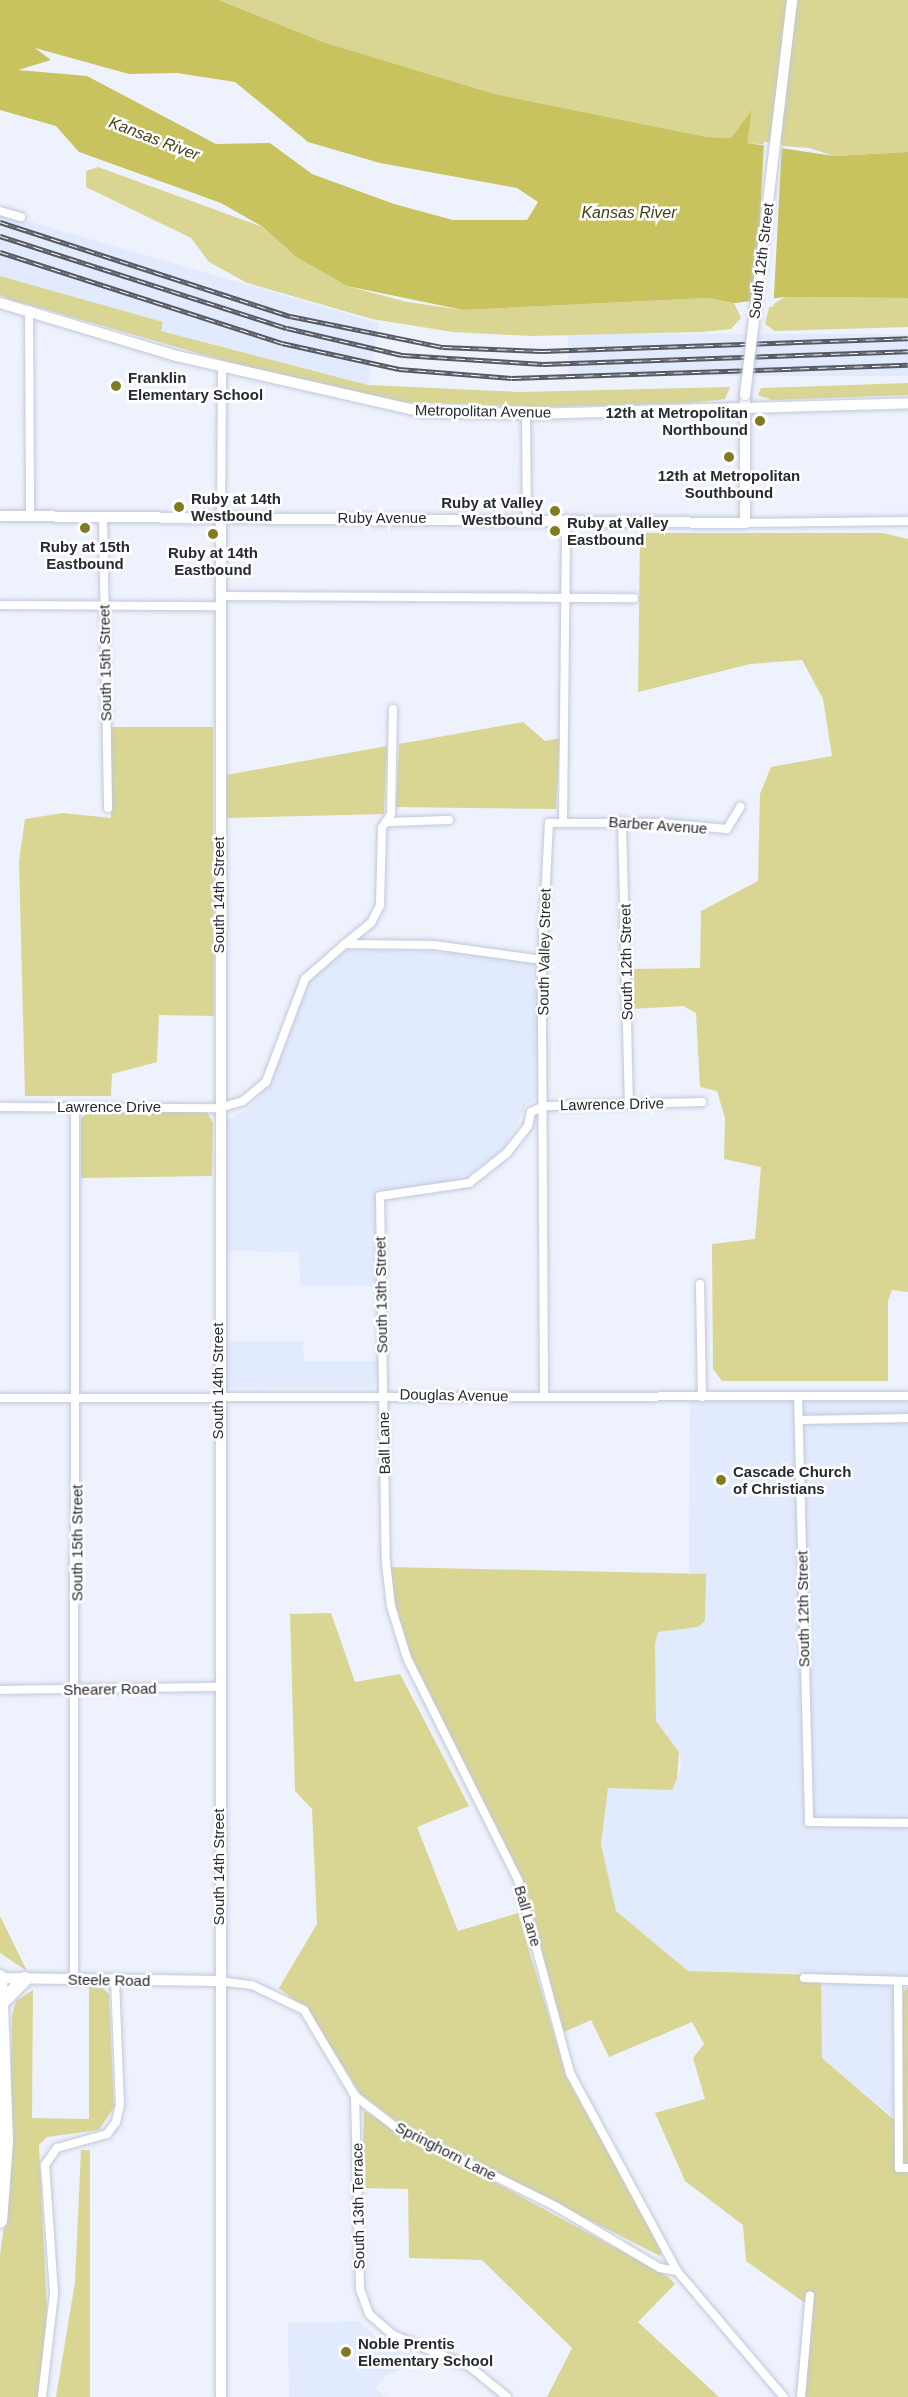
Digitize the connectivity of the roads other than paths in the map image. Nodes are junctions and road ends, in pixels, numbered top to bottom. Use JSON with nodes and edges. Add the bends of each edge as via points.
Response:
{"nodes":[{"id":1,"x":792,"y":0,"type":"edge"},
{"id":2,"x":0,"y":210,"type":"edge"},
{"id":3,"x":21,"y":217,"type":"dead end"},
{"id":4,"x":0,"y":303,"type":"edge"},
{"id":5,"x":29,"y":310,"type":"junction"},
{"id":6,"x":222,"y":365,"type":"junction"},
{"id":7,"x":908,"y":403,"type":"edge"},
{"id":8,"x":744,"y":409,"type":"junction"},
{"id":9,"x":526,"y":414,"type":"junction"},
{"id":10,"x":0,"y":516,"type":"edge"},
{"id":11,"x":30,"y":516,"type":"junction"},
{"id":12,"x":103,"y":517,"type":"junction"},
{"id":13,"x":221,"y":519,"type":"junction"},
{"id":14,"x":526,"y":519,"type":"junction"},
{"id":15,"x":566,"y":519,"type":"junction"},
{"id":16,"x":908,"y":521,"type":"edge"},
{"id":17,"x":745,"y":523,"type":"junction"},
{"id":18,"x":567,"y":598,"type":"junction"},
{"id":19,"x":634,"y":598,"type":"dead end"},
{"id":20,"x":220,"y":601,"type":"junction"},
{"id":21,"x":0,"y":605,"type":"edge"},
{"id":22,"x":104,"y":606,"type":"junction"},
{"id":23,"x":393,"y":709,"type":"dead end"},
{"id":24,"x":740,"y":807,"type":"dead end"},
{"id":25,"x":108,"y":808,"type":"dead end"},
{"id":26,"x":563,"y":819,"type":"junction"},
{"id":27,"x":449,"y":820,"type":"dead end"},
{"id":28,"x":622,"y":821,"type":"junction"},
{"id":29,"x":388,"y":822,"type":"junction"},
{"id":30,"x":345,"y":944,"type":"junction"},
{"id":31,"x":542,"y":960,"type":"junction"},
{"id":32,"x":629,"y":1102,"type":"junction"},
{"id":33,"x":702,"y":1102,"type":"dead end"},
{"id":34,"x":544,"y":1106,"type":"junction"},
{"id":35,"x":0,"y":1107,"type":"edge"},
{"id":36,"x":75,"y":1107,"type":"junction"},
{"id":37,"x":219,"y":1108,"type":"junction"},
{"id":38,"x":380,"y":1196,"type":"joint"},
{"id":39,"x":700,"y":1284,"type":"dead end"},
{"id":40,"x":383,"y":1394,"type":"junction"},
{"id":41,"x":544,"y":1396,"type":"junction"},
{"id":42,"x":702,"y":1396,"type":"junction"},
{"id":43,"x":798,"y":1396,"type":"junction"},
{"id":44,"x":908,"y":1396,"type":"edge"},
{"id":45,"x":217,"y":1397,"type":"junction"},
{"id":46,"x":0,"y":1398,"type":"edge"},
{"id":47,"x":78,"y":1398,"type":"junction"},
{"id":48,"x":908,"y":1418,"type":"edge"},
{"id":49,"x":802,"y":1420,"type":"junction"},
{"id":50,"x":220,"y":1687,"type":"junction"},
{"id":51,"x":0,"y":1690,"type":"edge"},
{"id":52,"x":76,"y":1690,"type":"junction"},
{"id":53,"x":908,"y":1823,"type":"edge"},
{"id":54,"x":0,"y":1978,"type":"edge"},
{"id":55,"x":804,"y":1978,"type":"dead end"},
{"id":56,"x":26,"y":1979,"type":"junction"},
{"id":57,"x":74,"y":1979,"type":"junction"},
{"id":58,"x":115,"y":1980,"type":"junction"},
{"id":59,"x":218,"y":1981,"type":"junction"},
{"id":60,"x":898,"y":1981,"type":"junction"},
{"id":61,"x":908,"y":1981,"type":"edge"},
{"id":62,"x":3,"y":2001,"type":"junction"},
{"id":63,"x":355,"y":2096,"type":"junction"},
{"id":64,"x":904,"y":2168,"type":"edge"},
{"id":65,"x":0,"y":2221,"type":"edge"},
{"id":66,"x":677,"y":2271,"type":"junction"},
{"id":67,"x":810,"y":2295,"type":"dead end"},
{"id":68,"x":42,"y":2397,"type":"edge"},
{"id":69,"x":221,"y":2397,"type":"edge"},
{"id":70,"x":507,"y":2397,"type":"edge"},
{"id":71,"x":784,"y":2397,"type":"edge"},
{"id":72,"x":801,"y":2397,"type":"edge"}],
"edges":[{"from":1,"to":8,"type":"street","name":"South 12th Street","bridge":true},
{"from":2,"to":3,"type":"street"},
{"from":4,"to":5,"type":"street","name":"Metropolitan Avenue"},
{"from":5,"to":6,"type":"street","name":"Metropolitan Avenue"},
{"from":5,"to":11,"type":"street"},
{"from":6,"to":9,"type":"street","name":"Metropolitan Avenue","via":[[394,407]]},
{"from":6,"to":13,"type":"street","name":"South 14th Street"},
{"from":7,"to":8,"type":"street","name":"Metropolitan Avenue"},
{"from":8,"to":9,"type":"street","name":"Metropolitan Avenue"},
{"from":8,"to":17,"type":"street","name":"South 12th Street"},
{"from":9,"to":14,"type":"street"},
{"from":10,"to":11,"type":"street","name":"Ruby Avenue"},
{"from":11,"to":12,"type":"street","name":"Ruby Avenue"},
{"from":12,"to":13,"type":"street","name":"Ruby Avenue"},
{"from":12,"to":22,"type":"street","name":"South 15th Street"},
{"from":13,"to":14,"type":"street","name":"Ruby Avenue"},
{"from":13,"to":20,"type":"street","name":"South 14th Street"},
{"from":14,"to":15,"type":"street","name":"Ruby Avenue"},
{"from":15,"to":17,"type":"street","name":"Ruby Avenue"},
{"from":15,"to":18,"type":"street"},
{"from":16,"to":17,"type":"street","name":"Ruby Avenue"},
{"from":18,"to":19,"type":"street"},
{"from":18,"to":20,"type":"street"},
{"from":18,"to":26,"type":"street"},
{"from":20,"to":22,"type":"street"},
{"from":20,"to":37,"type":"street","name":"South 14th Street"},
{"from":21,"to":22,"type":"street"},
{"from":22,"to":25,"type":"street","name":"South 15th Street"},
{"from":23,"to":29,"type":"street"},
{"from":24,"to":28,"type":"street","name":"Barber Avenue","via":[[727,829]]},
{"from":26,"to":28,"type":"street","name":"Barber Avenue"},
{"from":26,"to":31,"type":"street","name":"South Valley Street","via":[[548,826]]},
{"from":27,"to":29,"type":"street"},
{"from":28,"to":32,"type":"street","name":"South 12th Street"},
{"from":29,"to":30,"type":"street","via":[[382,828],[378,915]]},
{"from":30,"to":31,"type":"street","via":[[434,945]]},
{"from":30,"to":37,"type":"street","via":[[305,979],[257,1094]]},
{"from":31,"to":34,"type":"street","name":"South Valley Street"},
{"from":32,"to":33,"type":"street","name":"Lawrence Drive"},
{"from":32,"to":34,"type":"street","name":"Lawrence Drive"},
{"from":34,"to":38,"type":"street","name":"Lawrence Drive","via":[[531,1112],[524,1132],[507,1153],[469,1183]]},
{"from":34,"to":41,"type":"street","name":"South Valley Street"},
{"from":35,"to":36,"type":"street","name":"Lawrence Drive"},
{"from":36,"to":37,"type":"street","name":"Lawrence Drive"},
{"from":36,"to":47,"type":"street","name":"South 15th Street"},
{"from":37,"to":45,"type":"street","name":"South 14th Street"},
{"from":38,"to":40,"type":"street","name":"South 13th Street"},
{"from":39,"to":42,"type":"street"},
{"from":40,"to":41,"type":"street","name":"Douglas Avenue"},
{"from":40,"to":45,"type":"street","name":"Douglas Avenue"},
{"from":40,"to":66,"type":"street","name":"Ball Lane","via":[[386,1563],[391,1606],[406,1658],[518,1880],[570,2073]]},
{"from":41,"to":42,"type":"street","name":"Douglas Avenue"},
{"from":42,"to":43,"type":"street","name":"Douglas Avenue"},
{"from":43,"to":44,"type":"street","name":"Douglas Avenue"},
{"from":43,"to":49,"type":"street","name":"South 12th Street"},
{"from":45,"to":47,"type":"street","name":"Douglas Avenue"},
{"from":45,"to":50,"type":"street","name":"South 14th Street"},
{"from":46,"to":47,"type":"street","name":"Douglas Avenue"},
{"from":47,"to":52,"type":"street","name":"South 15th Street"},
{"from":48,"to":49,"type":"street"},
{"from":49,"to":53,"type":"street","name":"South 12th Street","via":[[809,1822]]},
{"from":50,"to":52,"type":"street","name":"Shearer Road"},
{"from":50,"to":59,"type":"street","name":"South 14th Street"},
{"from":51,"to":52,"type":"street","name":"Shearer Road"},
{"from":52,"to":57,"type":"street","name":"South 15th Street"},
{"from":54,"to":56,"type":"street","name":"Steele Road"},
{"from":54,"to":62,"type":"highway"},
{"from":55,"to":60,"type":"street"},
{"from":56,"to":57,"type":"street","name":"Steele Road"},
{"from":56,"to":62,"type":"highway"},
{"from":57,"to":58,"type":"street","name":"Steele Road"},
{"from":58,"to":59,"type":"street","name":"Steele Road"},
{"from":58,"to":68,"type":"street","via":[[120,2105],[116,2122],[107,2134],[57,2148],[45,2165],[54,2293]]},
{"from":59,"to":63,"type":"street","name":"Springhorn Lane","via":[[252,1984],[304,2010]]},
{"from":59,"to":69,"type":"street","name":"South 14th Street"},
{"from":60,"to":61,"type":"street"},
{"from":60,"to":64,"type":"street"},
{"from":62,"to":65,"type":"highway","via":[[6,2142]]},
{"from":63,"to":66,"type":"street","name":"Springhorn Lane","via":[[394,2126],[555,2206],[660,2268]]},
{"from":63,"to":70,"type":"street","name":"South 13th Terrace","via":[[360,2289],[369,2314],[393,2336],[469,2366]]},
{"from":66,"to":71,"type":"street","name":"Ball Lane"},
{"from":67,"to":72,"type":"street"}]}
